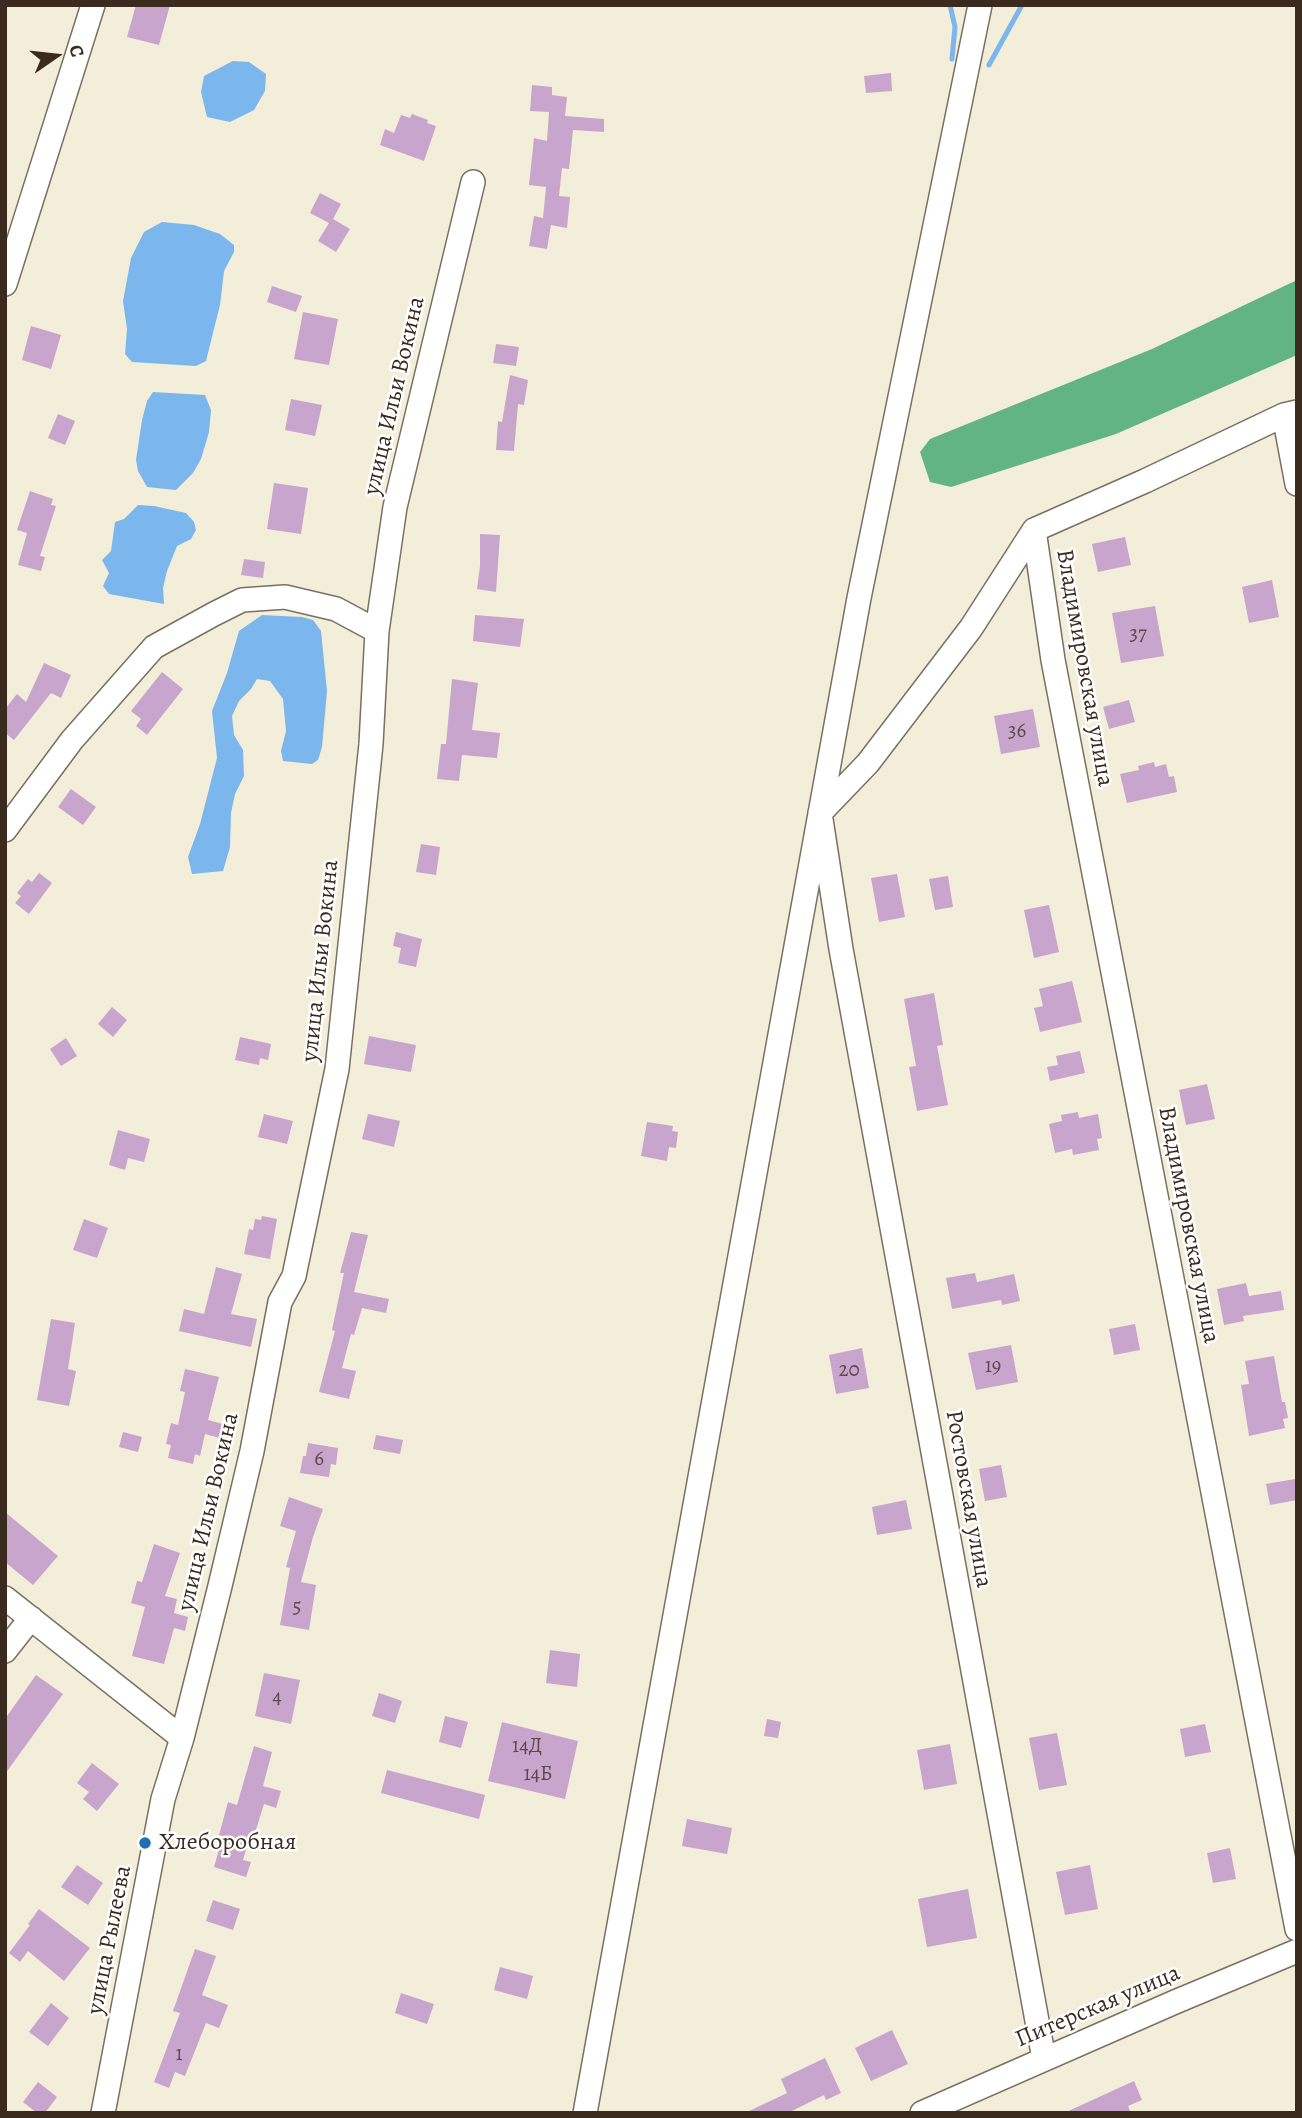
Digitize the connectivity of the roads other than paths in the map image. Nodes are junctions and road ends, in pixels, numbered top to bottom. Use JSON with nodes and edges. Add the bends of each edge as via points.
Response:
{"nodes":[{"id":1,"x":93,"y":5,"type":"edge"},
{"id":2,"x":980,"y":5,"type":"edge"},
{"id":3,"x":473,"y":182,"type":"dead end"},
{"id":4,"x":5,"y":284,"type":"edge"},
{"id":5,"x":1290,"y":413,"type":"edge"},
{"id":6,"x":1297,"y":484,"type":"edge"},
{"id":7,"x":1034,"y":530,"type":"junction"},
{"id":8,"x":377,"y":631,"type":"junction"},
{"id":9,"x":820,"y":813,"type":"junction"},
{"id":10,"x":5,"y":830,"type":"edge"},
{"id":11,"x":5,"y":1598,"type":"edge"},
{"id":12,"x":31,"y":1618,"type":"junction"},
{"id":13,"x":5,"y":1651,"type":"edge"},
{"id":14,"x":182,"y":1738,"type":"junction"},
{"id":15,"x":1297,"y":1929,"type":"edge"},
{"id":16,"x":1297,"y":1951,"type":"edge"},
{"id":17,"x":1044,"y":2059,"type":"junction"},
{"id":18,"x":103,"y":2113,"type":"edge"},
{"id":19,"x":586,"y":2113,"type":"edge"},
{"id":20,"x":922,"y":2113,"type":"edge"}],
"edges":[{"from":1,"to":4,"type":"street"},
{"from":2,"to":9,"type":"street","via":[[873,526]]},
{"from":3,"to":8,"type":"street","name":"улица Ильи Вокина","via":[[395,508]]},
{"from":5,"to":6,"type":"street"},
{"from":5,"to":7,"type":"street"},
{"from":7,"to":9,"type":"street","via":[[971,628],[868,763]]},
{"from":7,"to":15,"type":"street","name":"Владимировская улица","via":[[1061,701]]},
{"from":8,"to":10,"type":"street","via":[[336,609],[285,597],[242,600],[214,614],[154,647],[72,740]]},
{"from":8,"to":14,"type":"street","name":"улица Ильи Вокина","via":[[371,744],[337,1069],[294,1276],[280,1302],[252,1451]]},
{"from":9,"to":17,"type":"street","name":"Ростовская улица"},
{"from":9,"to":19,"type":"street"},
{"from":11,"to":12,"type":"street"},
{"from":12,"to":13,"type":"street"},
{"from":12,"to":14,"type":"street"},
{"from":14,"to":18,"type":"street","name":"улица Рылеева","via":[[163,1799]]},
{"from":16,"to":17,"type":"street","name":"Питерская улица"},
{"from":17,"to":20,"type":"street","name":"Питерская улица"}]}
